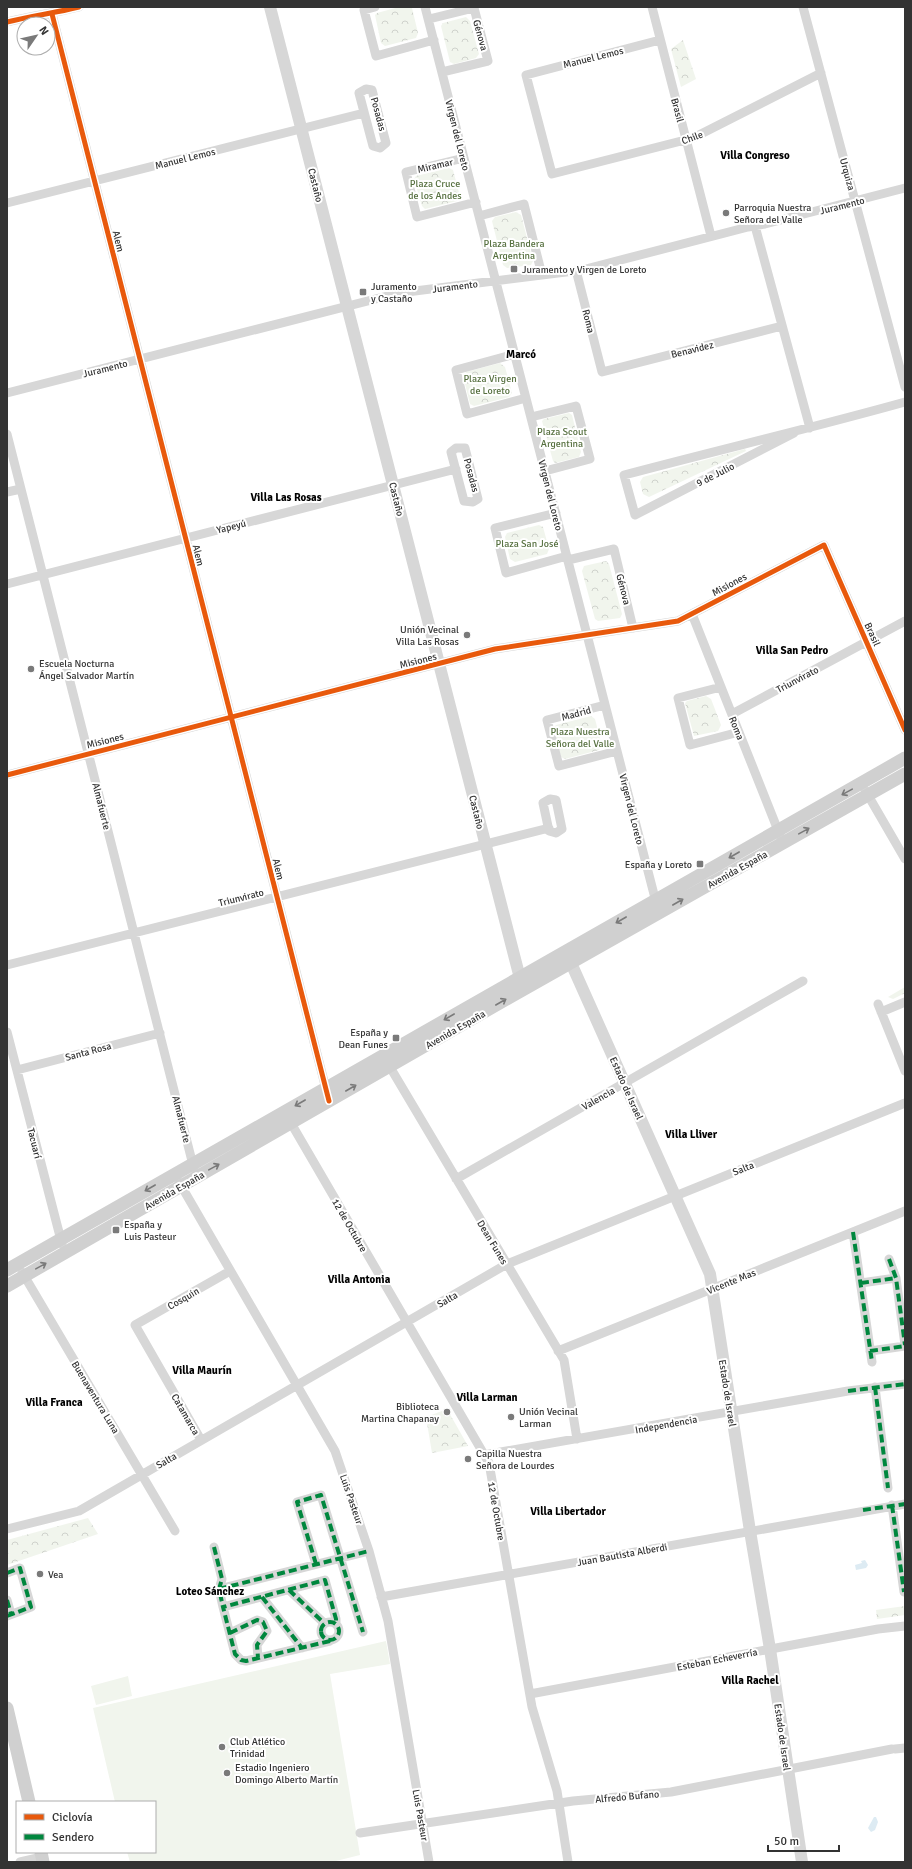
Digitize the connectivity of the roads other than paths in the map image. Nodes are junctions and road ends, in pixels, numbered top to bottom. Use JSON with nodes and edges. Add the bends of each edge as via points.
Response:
{"nodes":[{"id":1,"x":79,"y":7,"type":"edge"},
{"id":2,"x":270,"y":7,"type":"edge"},
{"id":3,"x":375,"y":7,"type":"edge"},
{"id":4,"x":425,"y":7,"type":"edge"},
{"id":5,"x":652,"y":7,"type":"edge"},
{"id":6,"x":803,"y":7,"type":"edge"},
{"id":7,"x":52,"y":14,"type":"junction"},
{"id":8,"x":429,"y":19,"type":"junction"},
{"id":9,"x":7,"y":22,"type":"edge"},
{"id":10,"x":434,"y":40,"type":"junction"},
{"id":11,"x":660,"y":40,"type":"junction"},
{"id":12,"x":442,"y":72,"type":"junction"},
{"id":13,"x":821,"y":73,"type":"junction"},
{"id":14,"x":364,"y":113,"type":"junction"},
{"id":15,"x":302,"y":128,"type":"junction"},
{"id":16,"x":686,"y":140,"type":"junction"},
{"id":17,"x":464,"y":158,"type":"junction"},
{"id":18,"x":552,"y":174,"type":"joint"},
{"id":19,"x":94,"y":181,"type":"junction"},
{"id":20,"x":905,"y":188,"type":"edge"},
{"id":21,"x":856,"y":201,"type":"junction"},
{"id":22,"x":476,"y":202,"type":"junction"},
{"id":23,"x":7,"y":203,"type":"edge"},
{"id":24,"x":479,"y":216,"type":"junction"},
{"id":25,"x":754,"y":226,"type":"junction"},
{"id":26,"x":711,"y":236,"type":"junction"},
{"id":27,"x":576,"y":270,"type":"junction"},
{"id":28,"x":542,"y":275,"type":"junction"},
{"id":29,"x":496,"y":281,"type":"junction"},
{"id":30,"x":347,"y":306,"type":"junction"},
{"id":31,"x":782,"y":326,"type":"junction"},
{"id":32,"x":515,"y":354,"type":"junction"},
{"id":33,"x":140,"y":359,"type":"junction"},
{"id":34,"x":602,"y":372,"type":"joint"},
{"id":35,"x":905,"y":387,"type":"edge"},
{"id":36,"x":7,"y":393,"type":"edge"},
{"id":37,"x":526,"y":398,"type":"junction"},
{"id":38,"x":905,"y":402,"type":"edge"},
{"id":39,"x":531,"y":417,"type":"junction"},
{"id":40,"x":810,"y":428,"type":"junction"},
{"id":41,"x":794,"y":433,"type":"junction"},
{"id":42,"x":7,"y":434,"type":"edge"},
{"id":43,"x":456,"y":469,"type":"junction"},
{"id":44,"x":545,"y":471,"type":"junction"},
{"id":45,"x":393,"y":485,"type":"junction"},
{"id":46,"x":21,"y":489,"type":"junction"},
{"id":47,"x":7,"y":492,"type":"edge"},
{"id":48,"x":556,"y":513,"type":"junction"},
{"id":49,"x":186,"y":538,"type":"junction"},
{"id":50,"x":824,"y":544,"type":"joint"},
{"id":51,"x":567,"y":558,"type":"junction"},
{"id":52,"x":43,"y":574,"type":"junction"},
{"id":53,"x":7,"y":584,"type":"edge"},
{"id":54,"x":692,"y":614,"type":"junction"},
{"id":55,"x":905,"y":621,"type":"edge"},
{"id":56,"x":633,"y":628,"type":"junction"},
{"id":57,"x":587,"y":635,"type":"junction"},
{"id":58,"x":866,"y":642,"type":"junction"},
{"id":59,"x":439,"y":664,"type":"junction"},
{"id":60,"x":721,"y":687,"type":"junction"},
{"id":61,"x":606,"y":705,"type":"junction"},
{"id":62,"x":732,"y":714,"type":"junction"},
{"id":63,"x":231,"y":717,"type":"junction"},
{"id":64,"x":905,"y":730,"type":"edge"},
{"id":65,"x":739,"y":732,"type":"junction"},
{"id":66,"x":617,"y":750,"type":"junction"},
{"id":67,"x":88,"y":754,"type":"junction"},
{"id":68,"x":905,"y":758,"type":"edge"},
{"id":69,"x":905,"y":774,"type":"edge"},
{"id":70,"x":7,"y":775,"type":"edge"},
{"id":71,"x":862,"y":783,"type":"junction"},
{"id":72,"x":868,"y":795,"type":"junction"},
{"id":73,"x":549,"y":828,"type":"dead end"},
{"id":74,"x":778,"y":830,"type":"junction"},
{"id":75,"x":782,"y":843,"type":"junction"},
{"id":76,"x":485,"y":844,"type":"junction"},
{"id":77,"x":905,"y":859,"type":"edge"},
{"id":78,"x":277,"y":897,"type":"junction"},
{"id":79,"x":656,"y":900,"type":"junction"},
{"id":80,"x":659,"y":913,"type":"junction"},
{"id":81,"x":134,"y":933,"type":"junction"},
{"id":82,"x":568,"y":956,"type":"junction"},
{"id":83,"x":7,"y":965,"type":"edge"},
{"id":84,"x":519,"y":977,"type":"junction"},
{"id":85,"x":803,"y":981,"type":"dead end"},
{"id":86,"x":523,"y":990,"type":"junction"},
{"id":87,"x":905,"y":1002,"type":"edge"},
{"id":88,"x":7,"y":1032,"type":"edge"},
{"id":89,"x":160,"y":1033,"type":"junction"},
{"id":90,"x":386,"y":1061,"type":"junction"},
{"id":91,"x":17,"y":1070,"type":"junction"},
{"id":92,"x":905,"y":1071,"type":"edge"},
{"id":93,"x":624,"y":1083,"type":"junction"},
{"id":94,"x":326,"y":1088,"type":"junction"},
{"id":95,"x":329,"y":1100,"type":"junction"},
{"id":96,"x":905,"y":1103,"type":"edge"},
{"id":97,"x":284,"y":1112,"type":"junction"},
{"id":98,"x":291,"y":1123,"type":"junction"},
{"id":99,"x":193,"y":1163,"type":"junction"},
{"id":100,"x":196,"y":1177,"type":"junction"},
{"id":101,"x":456,"y":1179,"type":"junction"},
{"id":102,"x":178,"y":1180,"type":"junction"},
{"id":103,"x":675,"y":1196,"type":"junction"},
{"id":104,"x":905,"y":1211,"type":"edge"},
{"id":105,"x":853,"y":1232,"type":"junction"},
{"id":106,"x":60,"y":1240,"type":"junction"},
{"id":107,"x":66,"y":1252,"type":"junction"},
{"id":108,"x":889,"y":1259,"type":"dead end"},
{"id":109,"x":507,"y":1264,"type":"junction"},
{"id":110,"x":12,"y":1267,"type":"edge"},
{"id":111,"x":230,"y":1271,"type":"junction"},
{"id":112,"x":24,"y":1276,"type":"junction"},
{"id":113,"x":896,"y":1278,"type":"junction"},
{"id":114,"x":861,"y":1283,"type":"junction"},
{"id":115,"x":7,"y":1286,"type":"edge"},
{"id":116,"x":712,"y":1288,"type":"junction"},
{"id":117,"x":406,"y":1322,"type":"junction"},
{"id":118,"x":135,"y":1325,"type":"joint"},
{"id":119,"x":905,"y":1345,"type":"edge"},
{"id":120,"x":558,"y":1351,"type":"junction"},
{"id":121,"x":870,"y":1351,"type":"junction"},
{"id":122,"x":872,"y":1362,"type":"dead end"},
{"id":123,"x":297,"y":1384,"type":"junction"},
{"id":124,"x":905,"y":1384,"type":"edge"},
{"id":125,"x":875,"y":1387,"type":"junction"},
{"id":126,"x":731,"y":1412,"type":"junction"},
{"id":127,"x":577,"y":1439,"type":"junction"},
{"id":128,"x":201,"y":1440,"type":"junction"},
{"id":129,"x":484,"y":1455,"type":"junction"},
{"id":130,"x":142,"y":1474,"type":"junction"},
{"id":131,"x":888,"y":1488,"type":"dead end"},
{"id":132,"x":905,"y":1504,"type":"edge"},
{"id":133,"x":892,"y":1505,"type":"junction"},
{"id":134,"x":7,"y":1530,"type":"edge"},
{"id":135,"x":175,"y":1530,"type":"dead end"},
{"id":136,"x":750,"y":1531,"type":"junction"},
{"id":137,"x":214,"y":1547,"type":"dead end"},
{"id":138,"x":369,"y":1551,"type":"junction"},
{"id":139,"x":340,"y":1558,"type":"junction"},
{"id":140,"x":316,"y":1564,"type":"junction"},
{"id":141,"x":7,"y":1573,"type":"edge"},
{"id":142,"x":509,"y":1575,"type":"junction"},
{"id":143,"x":219,"y":1589,"type":"junction"},
{"id":144,"x":289,"y":1590,"type":"junction"},
{"id":145,"x":904,"y":1592,"type":"dead end"},
{"id":146,"x":262,"y":1597,"type":"junction"},
{"id":147,"x":381,"y":1597,"type":"junction"},
{"id":148,"x":7,"y":1600,"type":"edge"},
{"id":149,"x":223,"y":1607,"type":"junction"},
{"id":150,"x":9,"y":1615,"type":"edge"},
{"id":151,"x":324,"y":1624,"type":"junction"},
{"id":152,"x":336,"y":1624,"type":"junction"},
{"id":153,"x":905,"y":1626,"type":"edge"},
{"id":154,"x":363,"y":1632,"type":"dead end"},
{"id":155,"x":230,"y":1633,"type":"junction"},
{"id":156,"x":330,"y":1641,"type":"junction"},
{"id":157,"x":302,"y":1648,"type":"junction"},
{"id":158,"x":770,"y":1649,"type":"junction"},
{"id":159,"x":258,"y":1658,"type":"junction"},
{"id":160,"x":530,"y":1694,"type":"junction"},
{"id":161,"x":7,"y":1708,"type":"edge"},
{"id":162,"x":905,"y":1748,"type":"edge"},
{"id":163,"x":787,"y":1770,"type":"junction"},
{"id":164,"x":29,"y":1801,"type":"edge"},
{"id":165,"x":559,"y":1803,"type":"junction"},
{"id":166,"x":422,"y":1824,"type":"junction"},
{"id":167,"x":360,"y":1833,"type":"dead end"},
{"id":168,"x":42,"y":1857,"type":"edge"},
{"id":169,"x":20,"y":1862,"type":"edge"},
{"id":170,"x":429,"y":1862,"type":"edge"},
{"id":171,"x":568,"y":1862,"type":"edge"},
{"id":172,"x":802,"y":1862,"type":"edge"}],
"edges":[{"from":1,"to":7,"type":"street"},
{"from":2,"to":15,"type":"street","name":"Castaño"},
{"from":3,"to":10,"type":"street","via":[[364,10],[376,56]]},
{"from":4,"to":8,"type":"street","name":"Virgen del Loreto"},
{"from":5,"to":11,"type":"street","name":"Brasil"},
{"from":6,"to":13,"type":"street","name":"Urquiza"},
{"from":7,"to":9,"type":"street","via":[[34,15]]},
{"from":7,"to":19,"type":"street","name":"Alem"},
{"from":8,"to":10,"type":"street","name":"Virgen del Loreto"},
{"from":8,"to":12,"type":"street","name":"Génova","via":[[474,8],[488,61]]},
{"from":10,"to":12,"type":"street","name":"Virgen del Loreto"},
{"from":11,"to":16,"type":"street","name":"Brasil"},
{"from":11,"to":18,"type":"street","name":"Manuel Lemos","via":[[526,74]]},
{"from":12,"to":17,"type":"street","name":"Virgen del Loreto"},
{"from":13,"to":16,"type":"street","name":"Chile"},
{"from":13,"to":21,"type":"street","name":"Urquiza"},
{"from":14,"to":14,"type":"street","name":"Posadas","via":[[373,146],[383,147],[386,143],[370,89],[359,93]]},
{"from":14,"to":15,"type":"street","name":"Manuel Lemos"},
{"from":15,"to":19,"type":"street","name":"Manuel Lemos"},
{"from":15,"to":30,"type":"street","name":"Castaño"},
{"from":16,"to":18,"type":"street","name":"Chile"},
{"from":16,"to":26,"type":"street","name":"Brasil"},
{"from":17,"to":22,"type":"street","name":"Virgen del Loreto"},
{"from":17,"to":22,"type":"street","name":"Miramar","via":[[406,172],[417,217]]},
{"from":19,"to":23,"type":"street","name":"Manuel Lemos"},
{"from":19,"to":33,"type":"street","name":"Alem"},
{"from":20,"to":21,"type":"street","name":"Juramento"},
{"from":21,"to":25,"type":"street","name":"Juramento"},
{"from":21,"to":35,"type":"street","name":"Urquiza"},
{"from":22,"to":24,"type":"street","name":"Virgen del Loreto"},
{"from":24,"to":28,"type":"street","via":[[524,204]]},
{"from":24,"to":29,"type":"street","name":"Virgen del Loreto"},
{"from":25,"to":26,"type":"street","name":"Juramento"},
{"from":25,"to":31,"type":"street"},
{"from":26,"to":27,"type":"street","name":"Juramento"},
{"from":27,"to":28,"type":"street","name":"Juramento"},
{"from":27,"to":34,"type":"street","name":"Roma"},
{"from":28,"to":29,"type":"street","name":"Juramento"},
{"from":29,"to":30,"type":"street","name":"Juramento","via":[[399,293]]},
{"from":29,"to":32,"type":"street","name":"Virgen del Loreto"},
{"from":30,"to":33,"type":"street","name":"Juramento"},
{"from":30,"to":45,"type":"street","name":"Castaño"},
{"from":31,"to":34,"type":"street","name":"Benavidez"},
{"from":31,"to":40,"type":"street"},
{"from":32,"to":37,"type":"street","name":"Virgen del Loreto"},
{"from":32,"to":37,"type":"street","via":[[456,370],[468,414]]},
{"from":33,"to":36,"type":"street","name":"Juramento"},
{"from":33,"to":49,"type":"street","name":"Alem"},
{"from":37,"to":39,"type":"street","name":"Virgen del Loreto"},
{"from":38,"to":40,"type":"street","name":"9 de Julio"},
{"from":39,"to":44,"type":"street","name":"Virgen del Loreto"},
{"from":39,"to":44,"type":"street","via":[[576,406],[590,459]]},
{"from":40,"to":41,"type":"street","name":"9 de Julio"},
{"from":41,"to":41,"type":"street","name":"9 de Julio","via":[[635,515],[624,475]]},
{"from":42,"to":46,"type":"street","name":"Almafuerte"},
{"from":43,"to":43,"type":"street","name":"Posadas","via":[[464,501],[475,502],[478,499],[464,448],[456,448],[451,452]]},
{"from":43,"to":45,"type":"street","name":"Yapeyú"},
{"from":44,"to":48,"type":"street","name":"Virgen del Loreto"},
{"from":45,"to":49,"type":"street","name":"Yapeyú"},
{"from":45,"to":59,"type":"street","name":"Castaño"},
{"from":46,"to":47,"type":"street"},
{"from":46,"to":52,"type":"street","name":"Almafuerte"},
{"from":48,"to":51,"type":"street","name":"Virgen del Loreto"},
{"from":48,"to":51,"type":"street","via":[[495,528],[506,573]]},
{"from":49,"to":52,"type":"street","name":"Yapeyú"},
{"from":49,"to":63,"type":"street","name":"Alem"},
{"from":50,"to":54,"type":"street","name":"Misiones"},
{"from":50,"to":58,"type":"street","name":"Brasil"},
{"from":51,"to":56,"type":"street","name":"Génova","via":[[614,549]]},
{"from":51,"to":57,"type":"street","name":"Virgen del Loreto"},
{"from":52,"to":53,"type":"street","name":"Yapeyú"},
{"from":52,"to":67,"type":"street","name":"Almafuerte"},
{"from":54,"to":56,"type":"street","name":"Misiones","via":[[678,621]]},
{"from":54,"to":60,"type":"street","name":"Roma"},
{"from":55,"to":58,"type":"street","name":"Triunvirato"},
{"from":56,"to":57,"type":"street","name":"Misiones"},
{"from":57,"to":59,"type":"street","name":"Misiones","via":[[495,649]]},
{"from":57,"to":61,"type":"street","name":"Virgen del Loreto"},
{"from":58,"to":62,"type":"street","name":"Triunvirato"},
{"from":58,"to":64,"type":"street","name":"Brasil"},
{"from":59,"to":63,"type":"street","name":"Misiones"},
{"from":59,"to":76,"type":"street","name":"Castaño"},
{"from":60,"to":62,"type":"street","name":"Roma"},
{"from":60,"to":65,"type":"street","via":[[678,698],[690,745]]},
{"from":61,"to":66,"type":"street","name":"Virgen del Loreto"},
{"from":61,"to":66,"type":"street","name":"Madrid","via":[[547,720],[559,766]]},
{"from":62,"to":65,"type":"street","name":"Roma"},
{"from":63,"to":67,"type":"street","name":"Misiones"},
{"from":63,"to":78,"type":"street","name":"Alem"},
{"from":65,"to":74,"type":"street","name":"Roma"},
{"from":66,"to":79,"type":"street","name":"Virgen del Loreto"},
{"from":67,"to":70,"type":"street","name":"Misiones"},
{"from":67,"to":81,"type":"street","name":"Almafuerte"},
{"from":68,"to":71,"type":"main road","name":"Avenida España"},
{"from":69,"to":72,"type":"main road","name":"Avenida España"},
{"from":71,"to":72,"type":"street"},
{"from":71,"to":74,"type":"main road","name":"Avenida España","one_way":true},
{"from":75,"to":72,"type":"main road","name":"Avenida España","one_way":true},
{"from":72,"to":77,"type":"street"},
{"from":73,"to":76,"type":"street","name":"Triunvirato"},
{"from":74,"to":75,"type":"street","name":"Roma"},
{"from":74,"to":79,"type":"main road","name":"Avenida España","one_way":true},
{"from":80,"to":75,"type":"main road","name":"Avenida España","one_way":true},
{"from":76,"to":78,"type":"street","name":"Triunvirato"},
{"from":76,"to":84,"type":"street","name":"Castaño"},
{"from":78,"to":81,"type":"street","name":"Triunvirato"},
{"from":78,"to":94,"type":"street","name":"Alem"},
{"from":79,"to":80,"type":"street","name":"Virgen del Loreto"},
{"from":79,"to":82,"type":"main road","name":"Avenida España","one_way":true},
{"from":80,"to":82,"type":"main road","name":"Avenida España"},
{"from":81,"to":83,"type":"street","name":"Triunvirato"},
{"from":81,"to":89,"type":"street","name":"Almafuerte"},
{"from":82,"to":84,"type":"main road","name":"Avenida España"},
{"from":82,"to":86,"type":"main road","name":"Avenida España"},
{"from":82,"to":93,"type":"street","name":"Estado de Israel"},
{"from":84,"to":86,"type":"street","name":"Castaño"},
{"from":84,"to":90,"type":"main road","name":"Avenida España","one_way":true},
{"from":85,"to":93,"type":"street","name":"Valencia"},
{"from":90,"to":86,"type":"main road","name":"Avenida España","one_way":true},
{"from":87,"to":92,"type":"street","via":[[879,1008]]},
{"from":88,"to":91,"type":"street","name":"Tacuarí"},
{"from":89,"to":91,"type":"street","name":"Santa Rosa"},
{"from":89,"to":99,"type":"street","name":"Almafuerte"},
{"from":90,"to":94,"type":"main road","name":"Avenida España"},
{"from":95,"to":90,"type":"main road","name":"Avenida España","one_way":true},
{"from":90,"to":101,"type":"street","name":"Dean Funes"},
{"from":91,"to":106,"type":"street","name":"Tacuarí"},
{"from":93,"to":101,"type":"street","name":"Valencia"},
{"from":93,"to":103,"type":"street","name":"Estado de Israel"},
{"from":94,"to":95,"type":"street","name":"Alem"},
{"from":94,"to":97,"type":"main road","name":"Avenida España","one_way":true},
{"from":95,"to":98,"type":"main road","name":"Avenida España"},
{"from":96,"to":103,"type":"street","name":"Salta"},
{"from":97,"to":98,"type":"street","name":"12 de Octubre"},
{"from":97,"to":99,"type":"main road","name":"Avenida España"},
{"from":100,"to":98,"type":"main road","name":"Avenida España","one_way":true},
{"from":98,"to":117,"type":"street","name":"12 de Octubre"},
{"from":99,"to":100,"type":"street","name":"Almafuerte"},
{"from":99,"to":102,"type":"main road","name":"Avenida España"},
{"from":100,"to":102,"type":"main road","name":"Avenida España"},
{"from":101,"to":109,"type":"street","name":"Dean Funes"},
{"from":102,"to":106,"type":"main road","name":"Avenida España","one_way":true},
{"from":102,"to":107,"type":"main road","name":"Avenida España"},
{"from":102,"to":111,"type":"street","name":"Luis Pasteur"},
{"from":103,"to":109,"type":"street","name":"Salta"},
{"from":103,"to":116,"type":"street","name":"Estado de Israel","via":[[710,1274]]},
{"from":104,"to":105,"type":"street","name":"Vicente Mas"},
{"from":105,"to":114,"type":"street"},
{"from":105,"to":116,"type":"street","name":"Vicente Mas"},
{"from":106,"to":107,"type":"street","name":"Tacuarí"},
{"from":106,"to":110,"type":"main road","name":"Avenida España"},
{"from":112,"to":107,"type":"main road","name":"Avenida España","one_way":true},
{"from":108,"to":113,"type":"street"},
{"from":109,"to":117,"type":"street","name":"Salta"},
{"from":109,"to":120,"type":"street","name":"Dean Funes"},
{"from":110,"to":112,"type":"street","name":"Buenaventura Luna"},
{"from":111,"to":118,"type":"street","name":"Cosquin"},
{"from":111,"to":123,"type":"street","name":"Luis Pasteur"},
{"from":112,"to":115,"type":"main road","name":"Avenida España"},
{"from":112,"to":130,"type":"street","name":"Buenaventura Luna"},
{"from":113,"to":114,"type":"street"},
{"from":113,"to":119,"type":"street"},
{"from":114,"to":121,"type":"street"},
{"from":116,"to":120,"type":"street","name":"Vicente Mas"},
{"from":116,"to":126,"type":"street","name":"Estado de Israel"},
{"from":117,"to":123,"type":"street","name":"Salta"},
{"from":117,"to":129,"type":"street","name":"12 de Octubre"},
{"from":118,"to":128,"type":"street","name":"Catamarca"},
{"from":119,"to":121,"type":"street"},
{"from":120,"to":127,"type":"street","name":"Dean Funes","via":[[564,1360]]},
{"from":121,"to":122,"type":"street"},
{"from":123,"to":128,"type":"street","name":"Salta"},
{"from":123,"to":138,"type":"street","name":"Luis Pasteur","via":[[335,1450]]},
{"from":124,"to":125,"type":"street","name":"Independencia"},
{"from":125,"to":126,"type":"street","name":"Independencia"},
{"from":125,"to":131,"type":"street"},
{"from":126,"to":127,"type":"street","name":"Independencia"},
{"from":126,"to":136,"type":"street","name":"Estado de Israel"},
{"from":127,"to":129,"type":"street","name":"Independencia"},
{"from":128,"to":130,"type":"street","name":"Salta"},
{"from":129,"to":142,"type":"street","name":"12 de Octubre","via":[[489,1463]]},
{"from":130,"to":134,"type":"street","name":"Salta","via":[[80,1511]]},
{"from":130,"to":135,"type":"street","name":"Buenaventura Luna"},
{"from":132,"to":133,"type":"street","name":"Juan Bautista Alberdi"},
{"from":133,"to":136,"type":"street","name":"Juan Bautista Alberdi"},
{"from":133,"to":145,"type":"street"},
{"from":136,"to":142,"type":"street","name":"Juan Bautista Alberdi"},
{"from":136,"to":158,"type":"street","name":"Estado de Israel"},
{"from":137,"to":143,"type":"street","via":[[222,1579]]},
{"from":138,"to":139,"type":"street"},
{"from":138,"to":147,"type":"street","name":"Luis Pasteur"},
{"from":139,"to":140,"type":"street"},
{"from":139,"to":140,"type":"street","via":[[321,1494],[297,1502]]},
{"from":139,"to":154,"type":"street"},
{"from":140,"to":143,"type":"street"},
{"from":141,"to":150,"type":"street","via":[[20,1568],[31,1607]]},
{"from":142,"to":147,"type":"street","name":"Juan Bautista Alberdi"},
{"from":142,"to":160,"type":"street","name":"12 de Octubre"},
{"from":143,"to":149,"type":"street"},
{"from":144,"to":146,"type":"street"},
{"from":144,"to":151,"type":"street"},
{"from":144,"to":152,"type":"street","via":[[325,1580]]},
{"from":146,"to":149,"type":"street"},
{"from":146,"to":157,"type":"street"},
{"from":147,"to":166,"type":"street","name":"Luis Pasteur","via":[[388,1620]]},
{"from":148,"to":150,"type":"street"},
{"from":149,"to":155,"type":"street"},
{"from":151,"to":152,"type":"street"},
{"from":151,"to":156,"type":"street","via":[[320,1633],[325,1640]]},
{"from":152,"to":156,"type":"street","via":[[339,1634]]},
{"from":153,"to":158,"type":"street","name":"Esteban Echeverría"},
{"from":155,"to":159,"type":"street","via":[[236,1656],[243,1660]]},
{"from":155,"to":159,"type":"street","via":[[257,1620],[263,1622],[267,1631],[257,1645]]},
{"from":156,"to":157,"type":"street"},
{"from":157,"to":159,"type":"street"},
{"from":158,"to":160,"type":"street","name":"Esteban Echeverría"},
{"from":158,"to":163,"type":"street","name":"Estado de Israel"},
{"from":160,"to":165,"type":"street","name":"12 de Octubre"},
{"from":161,"to":164,"type":"main road"},
{"from":162,"to":163,"type":"street","name":"Alfredo Bufano"},
{"from":163,"to":165,"type":"street","name":"Alfredo Bufano","via":[[671,1792]]},
{"from":163,"to":172,"type":"street","name":"Estado de Israel"},
{"from":165,"to":166,"type":"street","name":"Alfredo Bufano"},
{"from":165,"to":171,"type":"street","name":"12 de Octubre"},
{"from":166,"to":167,"type":"street","name":"Alfredo Bufano"},
{"from":166,"to":170,"type":"street","name":"Luis Pasteur"},
{"from":168,"to":169,"type":"street"}]}
